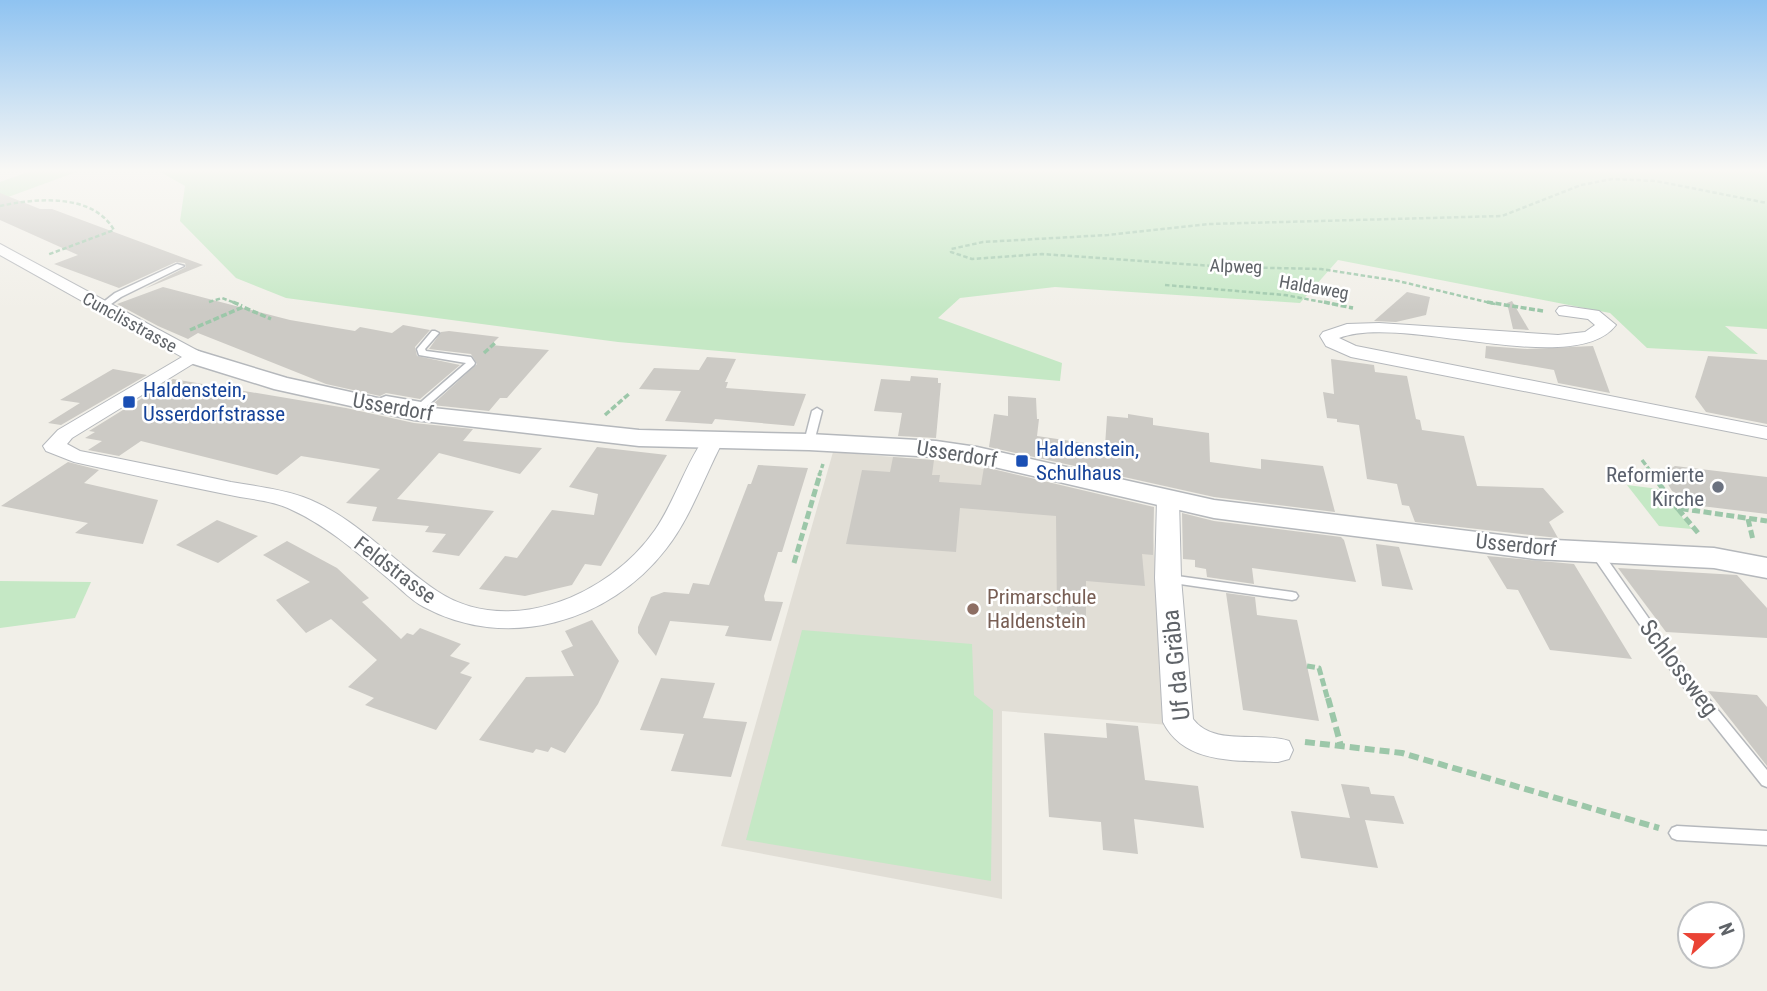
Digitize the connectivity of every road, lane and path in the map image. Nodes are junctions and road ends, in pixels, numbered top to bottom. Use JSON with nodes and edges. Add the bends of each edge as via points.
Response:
{"nodes":[{"id":1,"x":108,"y":217,"type":"edge"},
{"id":2,"x":1460,"y":217,"type":"edge"},
{"id":3,"x":0,"y":249,"type":"edge"},
{"id":4,"x":27,"y":262,"type":"junction"},
{"id":5,"x":180,"y":266,"type":"dead end"},
{"id":6,"x":1165,"y":285,"type":"dead end"},
{"id":7,"x":209,"y":302,"type":"dead end"},
{"id":8,"x":243,"y":306,"type":"junction"},
{"id":9,"x":101,"y":307,"type":"junction"},
{"id":10,"x":1363,"y":311,"type":"dead end"},
{"id":11,"x":1565,"y":311,"type":"joint"},
{"id":12,"x":271,"y":319,"type":"dead end"},
{"id":13,"x":435,"y":333,"type":"dead end"},
{"id":14,"x":192,"y":356,"type":"junction"},
{"id":15,"x":371,"y":405,"type":"junction"},
{"id":16,"x":817,"y":411,"type":"dead end"},
{"id":17,"x":1767,"y":433,"type":"edge"},
{"id":18,"x":58,"y":441,"type":"joint"},
{"id":19,"x":712,"y":441,"type":"junction"},
{"id":20,"x":816,"y":452,"type":"junction"},
{"id":21,"x":1642,"y":460,"type":"dead end"},
{"id":22,"x":1168,"y":500,"type":"junction"},
{"id":23,"x":1677,"y":508,"type":"junction"},
{"id":24,"x":1748,"y":519,"type":"junction"},
{"id":25,"x":1767,"y":521,"type":"edge"},
{"id":26,"x":1700,"y":535,"type":"dead end"},
{"id":27,"x":1741,"y":539,"type":"dead end"},
{"id":28,"x":1596,"y":552,"type":"junction"},
{"id":29,"x":794,"y":563,"type":"dead end"},
{"id":30,"x":1765,"y":565,"type":"edge"},
{"id":31,"x":1168,"y":579,"type":"junction"},
{"id":32,"x":1292,"y":596,"type":"dead end"},
{"id":33,"x":1307,"y":666,"type":"dead end"},
{"id":34,"x":1341,"y":746,"type":"junction"},
{"id":35,"x":1278,"y":750,"type":"joint"},
{"id":36,"x":1767,"y":781,"type":"edge"},
{"id":37,"x":1677,"y":834,"type":"joint"},
{"id":38,"x":1767,"y":838,"type":"edge"}],
"edges":[{"from":1,"to":4,"type":"path","via":[[114,230],[106,235]]},
{"from":2,"to":11,"type":"path","name":"Alpweg","via":[[1197,225],[963,244],[951,252],[972,259],[1042,254],[1321,269],[1398,281],[1502,306]]},
{"from":3,"to":4,"type":"street","name":"Cunclisstrasse"},
{"from":4,"to":9,"type":"street","name":"Cunclisstrasse"},
{"from":5,"to":9,"type":"lane"},
{"from":6,"to":10,"type":"path","name":"Haldaweg","via":[[1285,295]]},
{"from":7,"to":8,"type":"path","via":[[222,298]]},
{"from":8,"to":12,"type":"path"},
{"from":8,"to":14,"type":"path","via":[[186,332],[203,339],[193,347],[200,350]]},
{"from":9,"to":14,"type":"street","name":"Cunclisstrasse"},
{"from":11,"to":17,"type":"street","via":[[1593,316],[1607,325],[1605,330],[1555,342],[1372,329],[1338,330],[1329,336],[1351,351]]},
{"from":13,"to":15,"type":"lane","via":[[422,353],[471,363],[423,405],[386,399]]},
{"from":14,"to":15,"type":"street","name":"Usserdorf","via":[[236,372]]},
{"from":14,"to":18,"type":"street","name":"Cunclisstrasse"},
{"from":15,"to":19,"type":"street","name":"Usserdorf","via":[[626,436]]},
{"from":16,"to":20,"type":"lane"},
{"from":18,"to":19,"type":"street","name":"Feldstrasse","via":[[54,446],[74,456],[295,502],[324,515],[433,601],[501,621],[557,612],[606,592],[635,571],[658,542]]},
{"from":19,"to":20,"type":"street","name":"Usserdorf"},
{"from":20,"to":22,"type":"street","name":"Usserdorf","via":[[901,445],[977,455]]},
{"from":20,"to":29,"type":"path"},
{"from":21,"to":23,"type":"path"},
{"from":22,"to":28,"type":"street","name":"Usserdorf","via":[[1535,549]]},
{"from":22,"to":31,"type":"street","name":"Uf da Gräba"},
{"from":23,"to":24,"type":"path"},
{"from":23,"to":26,"type":"path"},
{"from":24,"to":25,"type":"path"},
{"from":24,"to":27,"type":"path","via":[[1754,541]]},
{"from":28,"to":30,"type":"street","name":"Usserdorf"},
{"from":28,"to":36,"type":"lane","name":"Schlossweg","via":[[1680,673]]},
{"from":31,"to":32,"type":"lane"},
{"from":31,"to":35,"type":"street","name":"Uf da Gräba","via":[[1182,731],[1207,744]]},
{"from":33,"to":34,"type":"path","via":[[1319,668]]},
{"from":34,"to":35,"type":"path","via":[[1279,739]]},
{"from":34,"to":37,"type":"path","via":[[1402,754]]},
{"from":37,"to":38,"type":"lane"}]}
